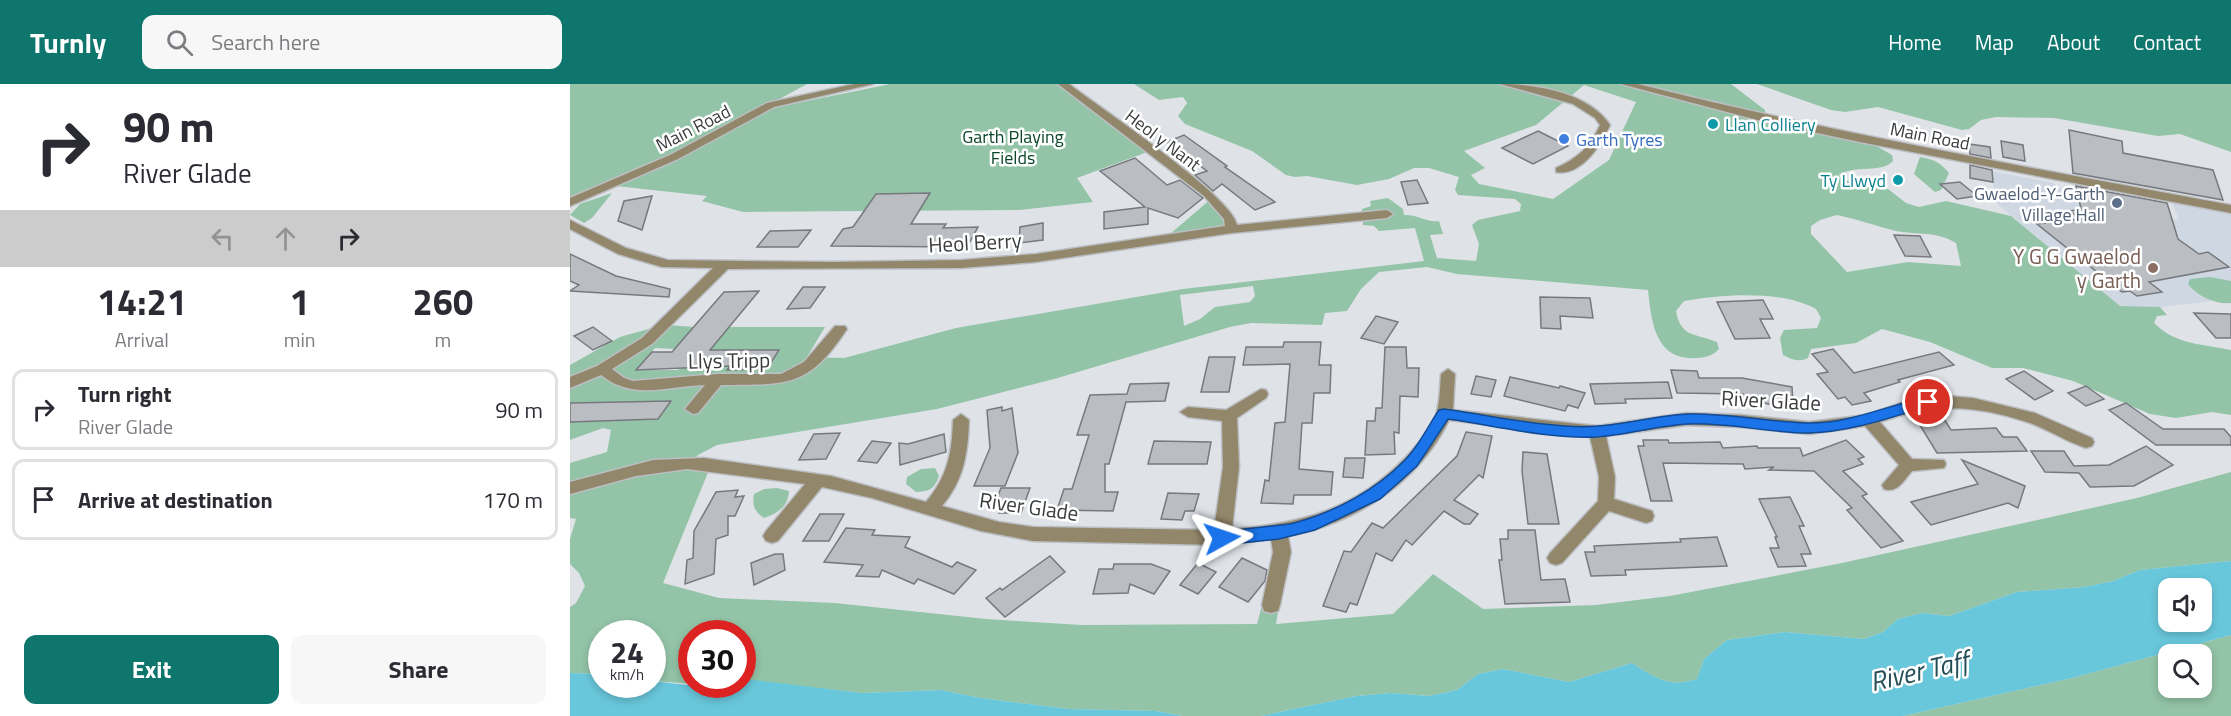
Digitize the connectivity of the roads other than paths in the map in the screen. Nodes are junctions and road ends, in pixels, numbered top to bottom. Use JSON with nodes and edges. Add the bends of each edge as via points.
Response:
{"nodes":[{"id":1,"x":810,"y":84,"type":"edge"},
{"id":2,"x":868,"y":84,"type":"edge"},
{"id":3,"x":1063,"y":84,"type":"edge"},
{"id":4,"x":1505,"y":84,"type":"edge"},
{"id":5,"x":1626,"y":84,"type":"edge"},
{"id":6,"x":771,"y":105,"type":"junction"},
{"id":7,"x":1560,"y":171,"type":"dead end"},
{"id":8,"x":570,"y":202,"type":"edge"},
{"id":9,"x":2231,"y":209,"type":"edge"},
{"id":10,"x":1387,"y":214,"type":"dead end"},
{"id":11,"x":570,"y":224,"type":"edge"},
{"id":12,"x":1232,"y":230,"type":"junction"},
{"id":13,"x":723,"y":266,"type":"junction"},
{"id":14,"x":840,"y":329,"type":"dead end"},
{"id":15,"x":602,"y":369,"type":"junction"},
{"id":16,"x":1448,"y":374,"type":"dead end"},
{"id":17,"x":718,"y":379,"type":"junction"},
{"id":18,"x":570,"y":383,"type":"edge"},
{"id":19,"x":1261,"y":394,"type":"dead end"},
{"id":20,"x":693,"y":410,"type":"dead end"},
{"id":21,"x":1188,"y":412,"type":"dead end"},
{"id":22,"x":1444,"y":414,"type":"junction"},
{"id":23,"x":1228,"y":416,"type":"junction"},
{"id":24,"x":961,"y":420,"type":"dead end"},
{"id":25,"x":1869,"y":420,"type":"junction"},
{"id":26,"x":1597,"y":432,"type":"junction"},
{"id":27,"x":2086,"y":442,"type":"dead end"},
{"id":28,"x":1938,"y":464,"type":"dead end"},
{"id":29,"x":1908,"y":465,"type":"junction"},
{"id":30,"x":818,"y":480,"type":"junction"},
{"id":31,"x":1890,"y":485,"type":"dead end"},
{"id":32,"x":570,"y":488,"type":"edge"},
{"id":33,"x":1606,"y":503,"type":"junction"},
{"id":34,"x":930,"y":509,"type":"junction"},
{"id":35,"x":1646,"y":516,"type":"dead end"},
{"id":36,"x":1279,"y":533,"type":"junction"},
{"id":37,"x":772,"y":536,"type":"dead end"},
{"id":38,"x":1222,"y":538,"type":"junction"},
{"id":39,"x":1556,"y":558,"type":"dead end"},
{"id":40,"x":1271,"y":605,"type":"dead end"}],
"edges":[{"from":1,"to":6,"type":"street"},
{"from":2,"to":6,"type":"street","name":"Main Road"},
{"from":3,"to":12,"type":"street","name":"Heol y Nant","via":[[1208,194],[1230,218]]},
{"from":4,"to":7,"type":"street","via":[[1567,100],[1602,116],[1605,125],[1593,151]]},
{"from":5,"to":9,"type":"street","name":"Main Road","via":[[1827,132]]},
{"from":6,"to":8,"type":"street","name":"Main Road","via":[[674,157]]},
{"from":10,"to":12,"type":"street","name":"Heol Berry"},
{"from":11,"to":13,"type":"street","name":"Heol Berry","via":[[646,260]]},
{"from":12,"to":13,"type":"street","name":"Heol Berry","via":[[1065,255],[971,263]]},
{"from":13,"to":15,"type":"street","via":[[647,341]]},
{"from":14,"to":17,"type":"street","name":"Llys Tripp","via":[[819,358],[792,376],[777,381]]},
{"from":15,"to":17,"type":"street","name":"Llys Tripp","via":[[619,382],[633,386]]},
{"from":15,"to":18,"type":"street"},
{"from":16,"to":22,"type":"street","name":"River Glade"},
{"from":17,"to":20,"type":"street"},
{"from":19,"to":23,"type":"street"},
{"from":21,"to":23,"type":"street"},
{"from":22,"to":26,"type":"street","name":"River Glade","via":[[1543,429]]},
{"from":22,"to":36,"type":"street","name":"River Glade","via":[[1412,462],[1375,495],[1315,524]]},
{"from":23,"to":38,"type":"street","via":[[1231,467]]},
{"from":24,"to":34,"type":"street","via":[[958,466],[946,491]]},
{"from":25,"to":26,"type":"street","name":"River Glade","via":[[1809,428],[1687,419]]},
{"from":25,"to":27,"type":"street","name":"River Glade","via":[[1928,402],[1973,403],[2035,419]]},
{"from":25,"to":29,"type":"street"},
{"from":26,"to":33,"type":"street","via":[[1607,477]]},
{"from":28,"to":29,"type":"street"},
{"from":29,"to":31,"type":"street"},
{"from":30,"to":32,"type":"street","name":"River Glade","via":[[701,464],[666,464]]},
{"from":30,"to":34,"type":"street","name":"River Glade"},
{"from":30,"to":37,"type":"street"},
{"from":33,"to":35,"type":"street"},
{"from":33,"to":39,"type":"street"},
{"from":34,"to":38,"type":"street","name":"River Glade","via":[[969,521],[1054,536]]},
{"from":36,"to":38,"type":"street","name":"River Glade"},
{"from":36,"to":40,"type":"street","via":[[1282,552]]}]}
